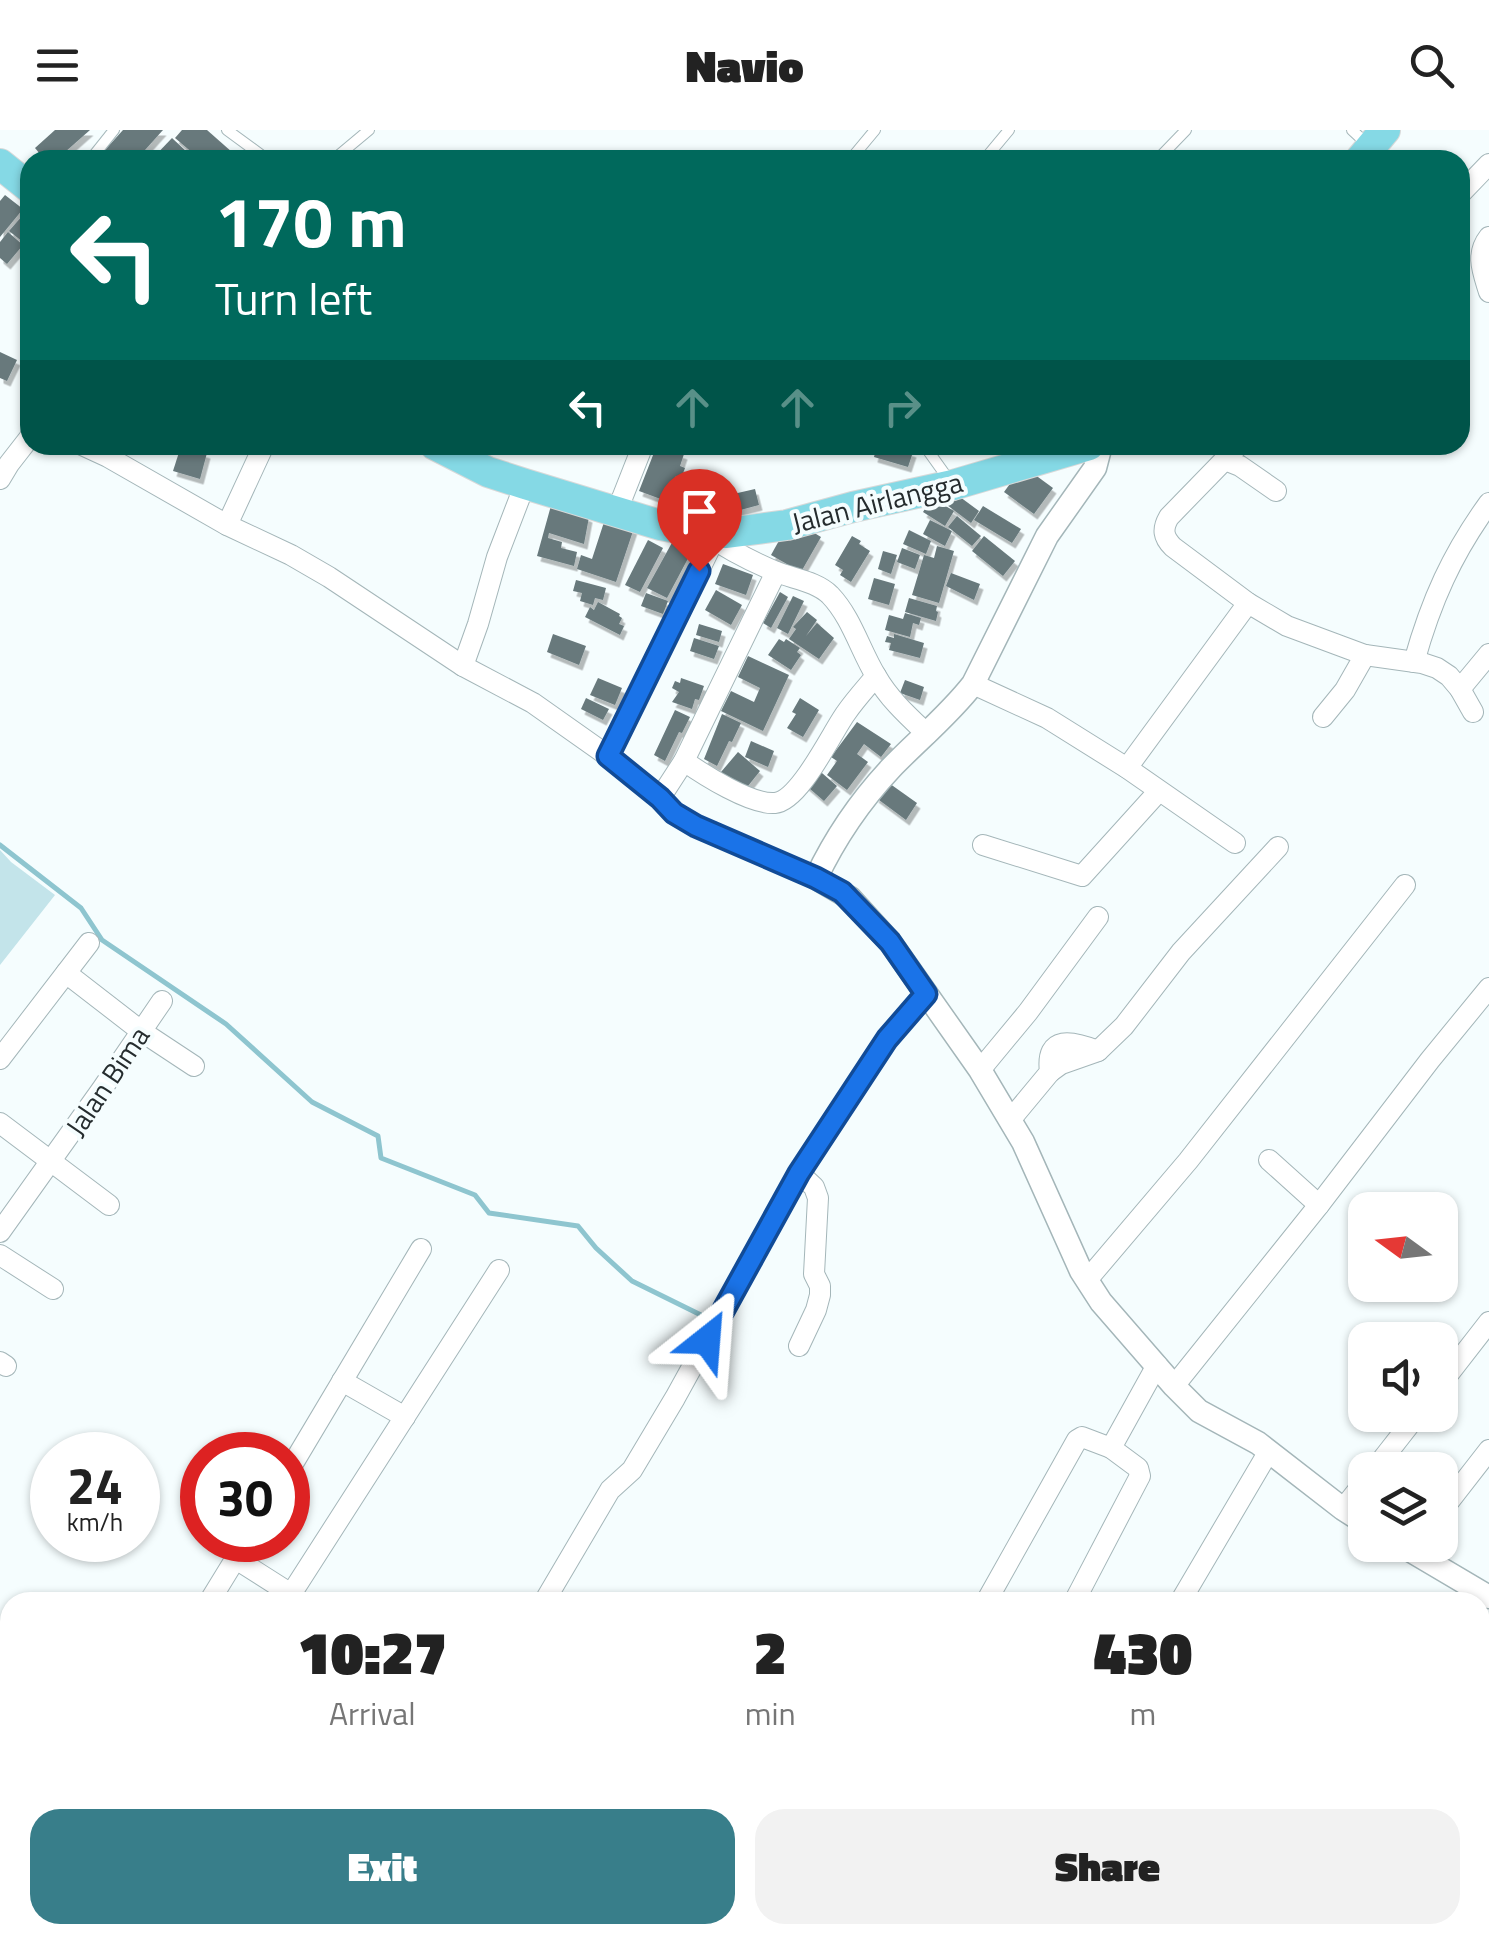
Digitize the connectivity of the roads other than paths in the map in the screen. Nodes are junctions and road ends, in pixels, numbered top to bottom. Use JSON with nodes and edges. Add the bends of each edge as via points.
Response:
{"nodes":[{"id":1,"x":114,"y":130,"type":"edge"},
{"id":2,"x":226,"y":130,"type":"edge"},
{"id":3,"x":369,"y":130,"type":"edge"},
{"id":4,"x":875,"y":130,"type":"edge"},
{"id":5,"x":1009,"y":130,"type":"edge"},
{"id":6,"x":1186,"y":130,"type":"edge"},
{"id":7,"x":98,"y":150,"type":"edge"},
{"id":8,"x":254,"y":150,"type":"edge"},
{"id":9,"x":346,"y":150,"type":"edge"},
{"id":10,"x":858,"y":150,"type":"edge"},
{"id":11,"x":992,"y":150,"type":"edge"},
{"id":12,"x":1167,"y":150,"type":"edge"},
{"id":13,"x":0,"y":164,"type":"edge"},
{"id":14,"x":1489,"y":164,"type":"edge"},
{"id":15,"x":20,"y":180,"type":"edge"},
{"id":16,"x":1470,"y":184,"type":"edge"},
{"id":17,"x":1489,"y":236,"type":"edge"},
{"id":18,"x":1489,"y":292,"type":"edge"},
{"id":19,"x":20,"y":449,"type":"edge"},
{"id":20,"x":104,"y":455,"type":"edge"},
{"id":21,"x":259,"y":455,"type":"edge"},
{"id":22,"x":455,"y":455,"type":"edge"},
{"id":23,"x":639,"y":455,"type":"edge"},
{"id":24,"x":931,"y":455,"type":"edge"},
{"id":25,"x":1055,"y":455,"type":"edge"},
{"id":26,"x":1098,"y":455,"type":"edge"},
{"id":27,"x":1230,"y":455,"type":"edge"},
{"id":28,"x":1233,"y":455,"type":"edge"},
{"id":29,"x":0,"y":479,"type":"edge"},
{"id":30,"x":526,"y":484,"type":"junction"},
{"id":31,"x":953,"y":485,"type":"junction"},
{"id":32,"x":1276,"y":490,"type":"dead end"},
{"id":33,"x":1489,"y":503,"type":"edge"},
{"id":34,"x":617,"y":511,"type":"junction"},
{"id":35,"x":227,"y":525,"type":"junction"},
{"id":36,"x":709,"y":537,"type":"junction"},
{"id":37,"x":776,"y":572,"type":"junction"},
{"id":38,"x":1248,"y":603,"type":"junction"},
{"id":39,"x":1489,"y":654,"type":"edge"},
{"id":40,"x":1365,"y":655,"type":"junction"},
{"id":41,"x":1414,"y":662,"type":"junction"},
{"id":42,"x":463,"y":666,"type":"junction"},
{"id":43,"x":876,"y":676,"type":"junction"},
{"id":44,"x":973,"y":684,"type":"junction"},
{"id":45,"x":1460,"y":689,"type":"junction"},
{"id":46,"x":1472,"y":712,"type":"dead end"},
{"id":47,"x":1324,"y":716,"type":"dead end"},
{"id":48,"x":927,"y":734,"type":"junction"},
{"id":49,"x":608,"y":756,"type":"junction"},
{"id":50,"x":684,"y":761,"type":"junction"},
{"id":51,"x":1127,"y":768,"type":"junction"},
{"id":52,"x":1158,"y":792,"type":"junction"},
{"id":53,"x":660,"y":798,"type":"junction"},
{"id":54,"x":1235,"y":843,"type":"dead end"},
{"id":55,"x":983,"y":845,"type":"dead end"},
{"id":56,"x":1278,"y":847,"type":"dead end"},
{"id":57,"x":816,"y":878,"type":"junction"},
{"id":58,"x":1405,"y":885,"type":"dead end"},
{"id":59,"x":1098,"y":917,"type":"dead end"},
{"id":60,"x":89,"y":943,"type":"dead end"},
{"id":61,"x":66,"y":973,"type":"junction"},
{"id":62,"x":1489,"y":988,"type":"edge"},
{"id":63,"x":926,"y":994,"type":"junction"},
{"id":64,"x":162,"y":1001,"type":"dead end"},
{"id":65,"x":141,"y":1031,"type":"junction"},
{"id":66,"x":0,"y":1058,"type":"edge"},
{"id":67,"x":194,"y":1066,"type":"dead end"},
{"id":68,"x":980,"y":1070,"type":"junction"},
{"id":69,"x":1010,"y":1118,"type":"junction"},
{"id":70,"x":0,"y":1123,"type":"edge"},
{"id":71,"x":1269,"y":1160,"type":"dead end"},
{"id":72,"x":52,"y":1162,"type":"junction"},
{"id":73,"x":799,"y":1173,"type":"junction"},
{"id":74,"x":109,"y":1205,"type":"dead end"},
{"id":75,"x":1320,"y":1206,"type":"junction"},
{"id":76,"x":0,"y":1232,"type":"edge"},
{"id":77,"x":421,"y":1249,"type":"dead end"},
{"id":78,"x":0,"y":1254,"type":"edge"},
{"id":79,"x":499,"y":1270,"type":"dead end"},
{"id":80,"x":1087,"y":1280,"type":"junction"},
{"id":81,"x":53,"y":1289,"type":"dead end"},
{"id":82,"x":1489,"y":1322,"type":"edge"},
{"id":83,"x":798,"y":1346,"type":"dead end"},
{"id":84,"x":1458,"y":1362,"type":"edge"},
{"id":85,"x":1158,"y":1365,"type":"junction"},
{"id":86,"x":342,"y":1381,"type":"junction"},
{"id":87,"x":1174,"y":1386,"type":"junction"},
{"id":88,"x":405,"y":1417,"type":"junction"},
{"id":89,"x":1403,"y":1432,"type":"edge"},
{"id":90,"x":310,"y":1435,"type":"edge"},
{"id":91,"x":1111,"y":1448,"type":"junction"},
{"id":92,"x":1489,"y":1450,"type":"edge"},
{"id":93,"x":1270,"y":1451,"type":"junction"},
{"id":94,"x":1388,"y":1452,"type":"edge"},
{"id":95,"x":1458,"y":1490,"type":"edge"},
{"id":96,"x":1348,"y":1503,"type":"edge"},
{"id":97,"x":1343,"y":1509,"type":"junction"},
{"id":98,"x":1348,"y":1512,"type":"edge"},
{"id":99,"x":234,"y":1562,"type":"edge"},
{"id":100,"x":240,"y":1562,"type":"edge"},
{"id":101,"x":1433,"y":1562,"type":"edge"},
{"id":102,"x":216,"y":1592,"type":"edge"},
{"id":103,"x":281,"y":1592,"type":"edge"},
{"id":104,"x":293,"y":1592,"type":"edge"},
{"id":105,"x":550,"y":1592,"type":"edge"},
{"id":106,"x":992,"y":1592,"type":"edge"},
{"id":107,"x":1079,"y":1592,"type":"edge"},
{"id":108,"x":1186,"y":1592,"type":"edge"},
{"id":109,"x":1481,"y":1592,"type":"edge"}],
"edges":[{"from":1,"to":7,"type":"lane"},
{"from":2,"to":8,"type":"lane"},
{"from":3,"to":9,"type":"lane"},
{"from":4,"to":10,"type":"lane"},
{"from":5,"to":11,"type":"lane"},
{"from":6,"to":12,"type":"lane"},
{"from":13,"to":15,"type":"main road"},
{"from":14,"to":16,"type":"street"},
{"from":17,"to":18,"type":"street","via":[[1480,252]]},
{"from":19,"to":29,"type":"street"},
{"from":20,"to":35,"type":"street"},
{"from":21,"to":35,"type":"street"},
{"from":22,"to":30,"type":"main road","name":"Jalan Airlangga"},
{"from":23,"to":34,"type":"street"},
{"from":24,"to":31,"type":"lane"},
{"from":25,"to":31,"type":"main road","name":"Jalan Airlangga"},
{"from":26,"to":44,"type":"street","via":[[1048,536]]},
{"from":27,"to":38,"type":"street","via":[[1168,518],[1164,533],[1172,547]]},
{"from":28,"to":32,"type":"street"},
{"from":30,"to":34,"type":"main road","name":"Jalan Airlangga"},
{"from":30,"to":42,"type":"street"},
{"from":31,"to":36,"type":"main road","name":"Jalan Airlangga"},
{"from":33,"to":41,"type":"street","via":[[1446,572]]},
{"from":34,"to":36,"type":"main road","name":"Jalan Airlangga"},
{"from":35,"to":42,"type":"street","via":[[329,578]]},
{"from":36,"to":37,"type":"street"},
{"from":36,"to":49,"type":"street"},
{"from":37,"to":43,"type":"street","via":[[832,597]]},
{"from":37,"to":50,"type":"street"},
{"from":38,"to":40,"type":"street","via":[[1287,626]]},
{"from":38,"to":51,"type":"street"},
{"from":39,"to":45,"type":"street"},
{"from":40,"to":41,"type":"street"},
{"from":40,"to":47,"type":"street"},
{"from":41,"to":45,"type":"street","via":[[1443,671]]},
{"from":42,"to":49,"type":"street","via":[[533,703]]},
{"from":43,"to":48,"type":"street"},
{"from":43,"to":50,"type":"street","via":[[784,800],[745,794]]},
{"from":44,"to":48,"type":"street"},
{"from":44,"to":51,"type":"street","via":[[1047,718]]},
{"from":45,"to":46,"type":"street"},
{"from":48,"to":57,"type":"street","via":[[856,812]]},
{"from":49,"to":53,"type":"street"},
{"from":50,"to":53,"type":"street"},
{"from":51,"to":52,"type":"street"},
{"from":52,"to":54,"type":"street"},
{"from":52,"to":55,"type":"street","via":[[1082,876]]},
{"from":53,"to":57,"type":"street","via":[[696,826]]},
{"from":56,"to":69,"type":"street","via":[[1098,1051],[1074,1043],[1050,1052],[1050,1072]]},
{"from":57,"to":63,"type":"street","via":[[850,898]]},
{"from":58,"to":80,"type":"street"},
{"from":59,"to":68,"type":"street"},
{"from":60,"to":61,"type":"street"},
{"from":61,"to":65,"type":"street"},
{"from":61,"to":66,"type":"street"},
{"from":62,"to":75,"type":"street"},
{"from":63,"to":68,"type":"street"},
{"from":63,"to":73,"type":"street","via":[[887,1039]]},
{"from":64,"to":65,"type":"street","name":"Jalan Bima"},
{"from":65,"to":67,"type":"street"},
{"from":65,"to":72,"type":"street","name":"Jalan Bima"},
{"from":68,"to":69,"type":"street"},
{"from":69,"to":80,"type":"street"},
{"from":70,"to":72,"type":"street"},
{"from":71,"to":75,"type":"street"},
{"from":72,"to":74,"type":"street"},
{"from":72,"to":76,"type":"street","name":"Jalan Bima"},
{"from":73,"to":83,"type":"street","via":[[818,1198],[814,1274],[820,1295]]},
{"from":73,"to":105,"type":"street","via":[[675,1398]]},
{"from":75,"to":87,"type":"street"},
{"from":77,"to":86,"type":"street"},
{"from":78,"to":81,"type":"street"},
{"from":79,"to":88,"type":"street"},
{"from":80,"to":85,"type":"street"},
{"from":82,"to":84,"type":"street"},
{"from":85,"to":87,"type":"street"},
{"from":85,"to":91,"type":"street"},
{"from":86,"to":88,"type":"street"},
{"from":86,"to":90,"type":"street"},
{"from":87,"to":93,"type":"street","via":[[1199,1411]]},
{"from":88,"to":104,"type":"street"},
{"from":89,"to":94,"type":"street"},
{"from":91,"to":106,"type":"street","via":[[1082,1436],[1077,1440]]},
{"from":91,"to":107,"type":"street","via":[[1140,1476]]},
{"from":92,"to":95,"type":"street"},
{"from":93,"to":97,"type":"street"},
{"from":93,"to":108,"type":"street"},
{"from":96,"to":97,"type":"street"},
{"from":97,"to":98,"type":"street"},
{"from":99,"to":102,"type":"street"},
{"from":100,"to":103,"type":"street"},
{"from":101,"to":109,"type":"street"}]}
